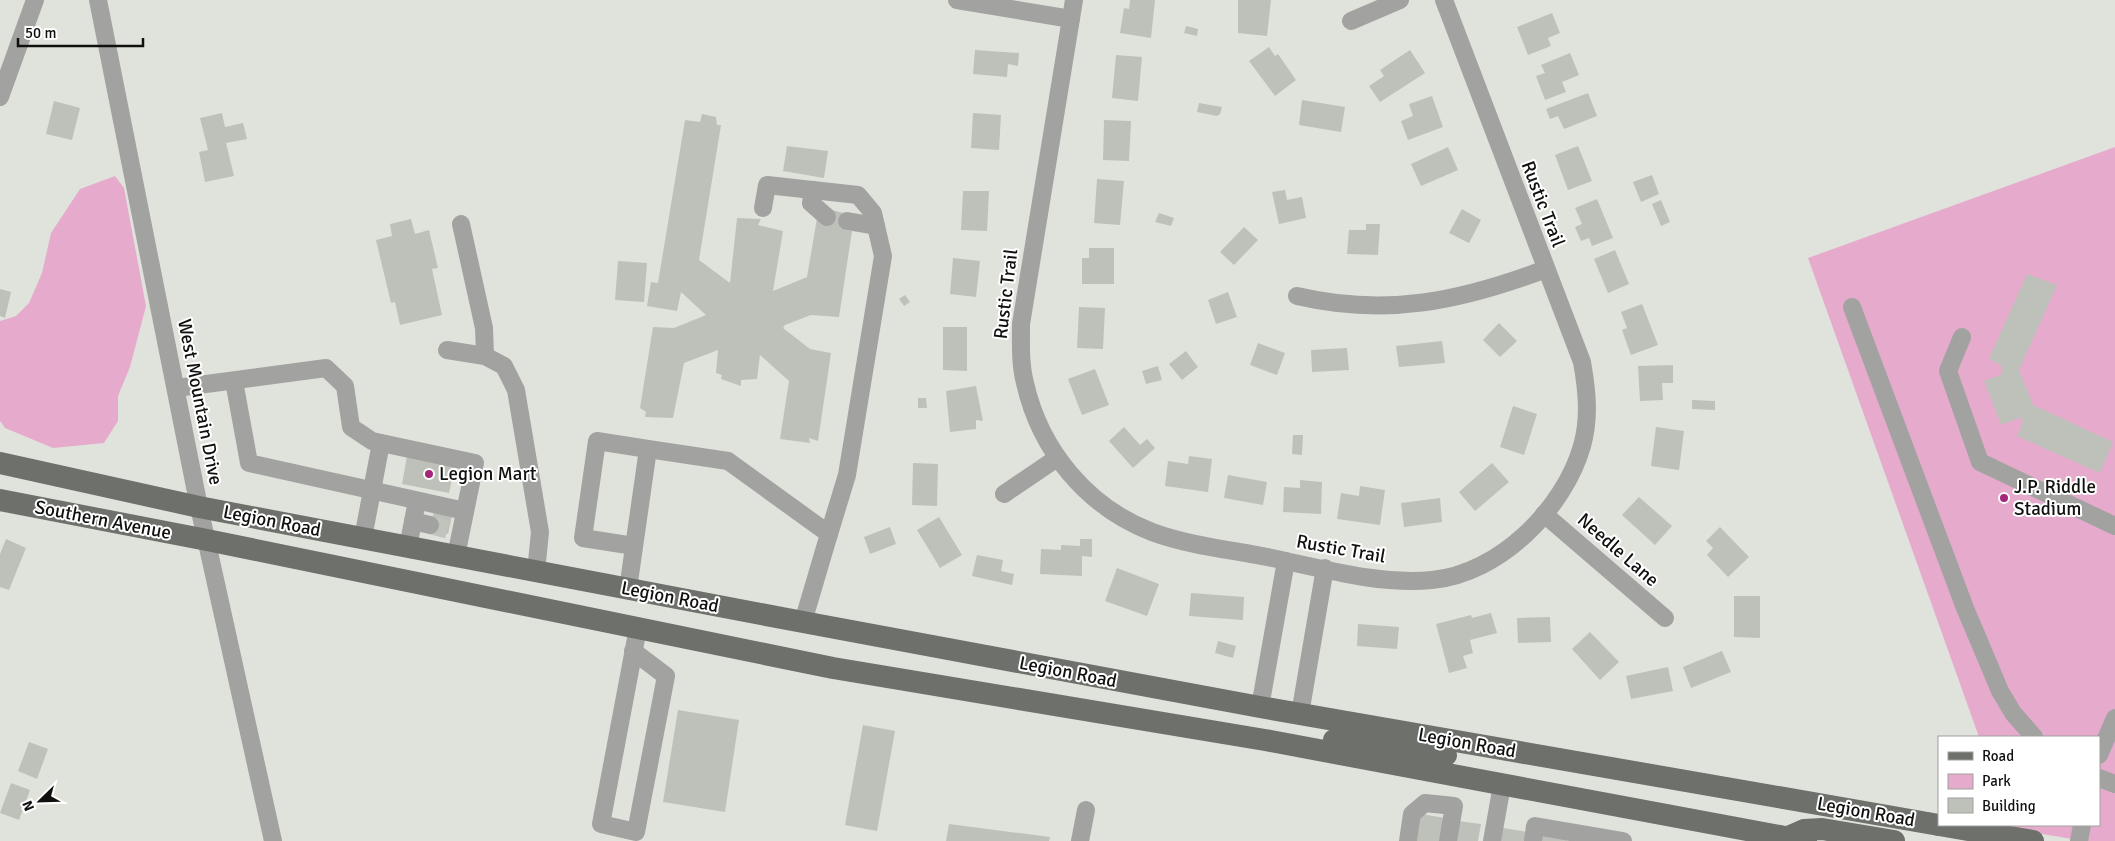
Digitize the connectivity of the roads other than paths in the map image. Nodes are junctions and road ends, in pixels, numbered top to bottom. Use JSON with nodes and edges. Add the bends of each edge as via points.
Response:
{"nodes":[{"id":1,"x":35,"y":0,"type":"edge"},
{"id":2,"x":98,"y":0,"type":"edge"},
{"id":3,"x":957,"y":0,"type":"edge"},
{"id":4,"x":1074,"y":0,"type":"edge"},
{"id":5,"x":1400,"y":0,"type":"edge"},
{"id":6,"x":1444,"y":0,"type":"edge"},
{"id":7,"x":1070,"y":19,"type":"junction"},
{"id":8,"x":1351,"y":21,"type":"dead end"},
{"id":9,"x":0,"y":97,"type":"edge"},
{"id":10,"x":813,"y":190,"type":"junction"},
{"id":11,"x":763,"y":208,"type":"dead end"},
{"id":12,"x":827,"y":217,"type":"dead end"},
{"id":13,"x":847,"y":221,"type":"dead end"},
{"id":14,"x":461,"y":224,"type":"dead end"},
{"id":15,"x":876,"y":226,"type":"junction"},
{"id":16,"x":1546,"y":269,"type":"junction"},
{"id":17,"x":1297,"y":296,"type":"dead end"},
{"id":18,"x":1852,"y":308,"type":"dead end"},
{"id":19,"x":1962,"y":337,"type":"dead end"},
{"id":20,"x":447,"y":350,"type":"dead end"},
{"id":21,"x":485,"y":356,"type":"junction"},
{"id":22,"x":234,"y":380,"type":"junction"},
{"id":23,"x":176,"y":388,"type":"junction"},
{"id":24,"x":381,"y":443,"type":"junction"},
{"id":25,"x":648,"y":449,"type":"junction"},
{"id":26,"x":1057,"y":458,"type":"junction"},
{"id":27,"x":0,"y":463,"type":"edge"},
{"id":28,"x":372,"y":491,"type":"junction"},
{"id":29,"x":1004,"y":494,"type":"dead end"},
{"id":30,"x":0,"y":500,"type":"edge"},
{"id":31,"x":417,"y":500,"type":"junction"},
{"id":32,"x":200,"y":507,"type":"junction"},
{"id":33,"x":465,"y":511,"type":"junction"},
{"id":34,"x":1544,"y":514,"type":"junction"},
{"id":35,"x":413,"y":522,"type":"junction"},
{"id":36,"x":430,"y":525,"type":"tunnel mouth"},
{"id":37,"x":2115,"y":526,"type":"edge"},
{"id":38,"x":829,"y":534,"type":"junction"},
{"id":39,"x":363,"y":538,"type":"junction"},
{"id":40,"x":207,"y":540,"type":"junction"},
{"id":41,"x":634,"y":546,"type":"junction"},
{"id":42,"x":408,"y":547,"type":"junction"},
{"id":43,"x":456,"y":556,"type":"junction"},
{"id":44,"x":1286,"y":561,"type":"junction"},
{"id":45,"x":1325,"y":568,"type":"junction"},
{"id":46,"x":536,"y":572,"type":"junction"},
{"id":47,"x":628,"y":589,"type":"junction"},
{"id":48,"x":1665,"y":618,"type":"dead end"},
{"id":49,"x":803,"y":622,"type":"junction"},
{"id":50,"x":638,"y":628,"type":"junction"},
{"id":51,"x":634,"y":650,"type":"junction"},
{"id":52,"x":1260,"y":707,"type":"junction"},
{"id":53,"x":1100,"y":713,"type":"junction"},
{"id":54,"x":1300,"y":714,"type":"junction"},
{"id":55,"x":2115,"y":718,"type":"edge"},
{"id":56,"x":2033,"y":736,"type":"edge"},
{"id":57,"x":1309,"y":749,"type":"junction"},
{"id":58,"x":2100,"y":753,"type":"edge"},
{"id":59,"x":1635,"y":772,"type":"junction"},
{"id":60,"x":2100,"y":778,"type":"edge"},
{"id":61,"x":2115,"y":784,"type":"edge"},
{"id":62,"x":1502,"y":785,"type":"junction"},
{"id":63,"x":1086,"y":810,"type":"dead end"},
{"id":64,"x":1938,"y":825,"type":"edge"},
{"id":65,"x":1945,"y":826,"type":"edge"},
{"id":66,"x":2082,"y":826,"type":"edge"},
{"id":67,"x":1577,"y":837,"type":"edge"},
{"id":68,"x":1797,"y":839,"type":"edge"},
{"id":69,"x":273,"y":841,"type":"edge"},
{"id":70,"x":1080,"y":841,"type":"edge"},
{"id":71,"x":1408,"y":841,"type":"edge"},
{"id":72,"x":1448,"y":841,"type":"edge"},
{"id":73,"x":1492,"y":841,"type":"edge"},
{"id":74,"x":1533,"y":841,"type":"edge"},
{"id":75,"x":1621,"y":841,"type":"edge"},
{"id":76,"x":1894,"y":841,"type":"edge"},
{"id":77,"x":2033,"y":841,"type":"edge"},
{"id":78,"x":2079,"y":841,"type":"edge"}],
"edges":[{"from":1,"to":9,"type":"street"},
{"from":2,"to":23,"type":"street","name":"West Mountain Drive"},
{"from":3,"to":7,"type":"street"},
{"from":4,"to":7,"type":"street","name":"Rustic Trail"},
{"from":5,"to":8,"type":"street"},
{"from":6,"to":16,"type":"street","name":"Rustic Trail"},
{"from":7,"to":26,"type":"street","name":"Rustic Trail","via":[[1021,324],[1020,351],[1031,407]]},
{"from":10,"to":11,"type":"street","via":[[766,185]]},
{"from":10,"to":12,"type":"street","via":[[811,202]]},
{"from":10,"to":15,"type":"street","via":[[858,195],[873,213]]},
{"from":13,"to":15,"type":"street"},
{"from":14,"to":21,"type":"street","via":[[484,328]]},
{"from":15,"to":38,"type":"street","via":[[882,256],[847,475]]},
{"from":16,"to":17,"type":"street","via":[[1489,289],[1406,305],[1363,306]]},
{"from":16,"to":34,"type":"street","name":"Rustic Trail","via":[[1582,362],[1588,392],[1583,445],[1561,493]]},
{"from":18,"to":56,"type":"street","via":[[2000,691],[2013,713]]},
{"from":19,"to":37,"type":"street","via":[[1948,371],[1980,462]]},
{"from":20,"to":21,"type":"street"},
{"from":21,"to":46,"type":"street","via":[[504,366],[516,390],[540,532]]},
{"from":22,"to":23,"type":"street"},
{"from":22,"to":24,"type":"street","via":[[326,368],[345,386],[351,427]]},
{"from":22,"to":28,"type":"street","via":[[249,463]]},
{"from":23,"to":32,"type":"street","name":"West Mountain Drive"},
{"from":24,"to":28,"type":"street"},
{"from":24,"to":33,"type":"street","via":[[475,463]]},
{"from":25,"to":38,"type":"street","via":[[728,462]]},
{"from":25,"to":41,"type":"street"},
{"from":25,"to":41,"type":"street","via":[[597,441],[584,528],[583,538]]},
{"from":26,"to":29,"type":"street"},
{"from":26,"to":44,"type":"street","name":"Rustic Trail","via":[[1104,506],[1151,532]]},
{"from":27,"to":32,"type":"main road","name":"Southern Avenue"},
{"from":28,"to":31,"type":"street"},
{"from":28,"to":39,"type":"street"},
{"from":30,"to":40,"type":"main road","name":"Southern Avenue"},
{"from":31,"to":33,"type":"street"},
{"from":31,"to":35,"type":"street"},
{"from":32,"to":39,"type":"main road","name":"Legion Road"},
{"from":32,"to":40,"type":"street","name":"West Mountain Drive"},
{"from":33,"to":43,"type":"street","via":[[455,531]]},
{"from":34,"to":45,"type":"street","name":"Rustic Trail","via":[[1503,553],[1480,567],[1455,576],[1398,581]]},
{"from":34,"to":48,"type":"street","name":"Needle Lane"},
{"from":35,"to":36,"type":"street"},
{"from":35,"to":42,"type":"street"},
{"from":38,"to":49,"type":"street"},
{"from":39,"to":42,"type":"main road","name":"Legion Road"},
{"from":40,"to":50,"type":"main road","name":"Legion Road"},
{"from":40,"to":69,"type":"street","name":"West Mountain Drive"},
{"from":41,"to":47,"type":"street"},
{"from":42,"to":43,"type":"main road","name":"Legion Road"},
{"from":43,"to":46,"type":"main road","name":"Legion Road"},
{"from":44,"to":45,"type":"street","name":"Rustic Trail"},
{"from":44,"to":52,"type":"street"},
{"from":45,"to":54,"type":"street"},
{"from":46,"to":47,"type":"main road","name":"Legion Road"},
{"from":47,"to":49,"type":"main road","name":"Legion Road"},
{"from":49,"to":52,"type":"main road","name":"Legion Road"},
{"from":50,"to":51,"type":"street"},
{"from":50,"to":53,"type":"main road","name":"Legion Road","via":[[833,668]]},
{"from":51,"to":51,"type":"street","via":[[601,824],[636,832],[666,676]]},
{"from":52,"to":54,"type":"main road","name":"Legion Road"},
{"from":53,"to":54,"type":"main road","via":[[1117,705],[1279,728],[1292,726]]},
{"from":53,"to":57,"type":"main road","name":"Legion Road"},
{"from":54,"to":59,"type":"main road","name":"Legion Road"},
{"from":55,"to":58,"type":"street"},
{"from":57,"to":59,"type":"main road","via":[[1324,739],[1608,779]]},
{"from":57,"to":62,"type":"main road","name":"Legion Road"},
{"from":59,"to":64,"type":"main road","name":"Legion Road"},
{"from":60,"to":61,"type":"street"},
{"from":62,"to":68,"type":"main road","name":"Legion Road"},
{"from":62,"to":73,"type":"street"},
{"from":63,"to":70,"type":"street"},
{"from":65,"to":77,"type":"main road","name":"Legion Road"},
{"from":66,"to":78,"type":"street"},
{"from":67,"to":74,"type":"street","via":[[1535,826]]},
{"from":67,"to":75,"type":"street"},
{"from":68,"to":76,"type":"main road","via":[[1804,830],[1822,829]]},
{"from":71,"to":72,"type":"street","via":[[1412,814],[1425,803],[1454,806]]}]}
